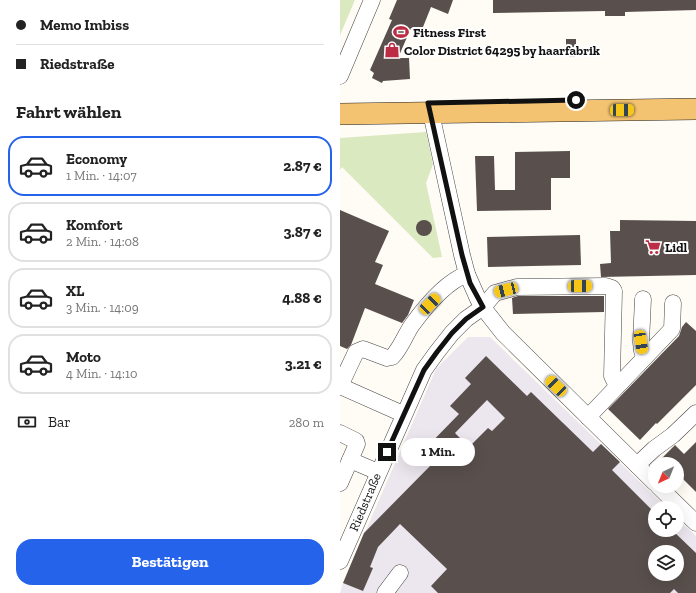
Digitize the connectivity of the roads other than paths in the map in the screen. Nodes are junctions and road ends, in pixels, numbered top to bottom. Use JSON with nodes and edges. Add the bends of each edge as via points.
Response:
{"nodes":[{"id":1,"x":372,"y":0,"type":"edge"},
{"id":2,"x":340,"y":76,"type":"edge"},
{"id":3,"x":696,"y":98,"type":"edge"},
{"id":4,"x":340,"y":104,"type":"edge"},
{"id":5,"x":607,"y":105,"type":"junction"},
{"id":6,"x":430,"y":108,"type":"junction"},
{"id":7,"x":696,"y":109,"type":"edge"},
{"id":8,"x":340,"y":114,"type":"edge"},
{"id":9,"x":467,"y":274,"type":"junction"},
{"id":10,"x":643,"y":299,"type":"dead end"},
{"id":11,"x":673,"y":303,"type":"dead end"},
{"id":12,"x":483,"y":307,"type":"junction"},
{"id":13,"x":646,"y":355,"type":"junction"},
{"id":14,"x":340,"y":386,"type":"edge"},
{"id":15,"x":617,"y":386,"type":"junction"},
{"id":16,"x":696,"y":413,"type":"edge"},
{"id":17,"x":403,"y":414,"type":"junction"},
{"id":18,"x":588,"y":417,"type":"junction"},
{"id":19,"x":340,"y":433,"type":"edge"},
{"id":20,"x":350,"y":460,"type":"junction"},
{"id":21,"x":637,"y":466,"type":"junction"},
{"id":22,"x":378,"y":472,"type":"junction"},
{"id":23,"x":648,"y":476,"type":"edge"},
{"id":24,"x":340,"y":483,"type":"edge"},
{"id":25,"x":665,"y":493,"type":"edge"},
{"id":26,"x":696,"y":523,"type":"edge"},
{"id":27,"x":340,"y":560,"type":"edge"},
{"id":28,"x":400,"y":573,"type":"dead end"},
{"id":29,"x":384,"y":593,"type":"edge"}],
"edges":[{"from":1,"to":2,"type":"street"},
{"from":3,"to":5,"type":"main road"},
{"from":4,"to":6,"type":"main road"},
{"from":5,"to":6,"type":"main road"},
{"from":5,"to":7,"type":"main road"},
{"from":6,"to":8,"type":"main road"},
{"from":6,"to":9,"type":"street"},
{"from":9,"to":12,"type":"street"},
{"from":9,"to":14,"type":"street","via":[[456,279],[430,304],[412,325],[392,357],[387,358],[363,349],[356,352]]},
{"from":10,"to":13,"type":"street","via":[[641,342],[642,351]]},
{"from":11,"to":13,"type":"street","via":[[672,328]]},
{"from":12,"to":15,"type":"street","name":"Riedstraße","via":[[495,293],[517,287],[610,286],[614,291],[612,376]]},
{"from":12,"to":17,"type":"street","name":"Riedstraße","via":[[466,319],[437,352],[424,370]]},
{"from":12,"to":18,"type":"street","via":[[503,333]]},
{"from":13,"to":15,"type":"street"},
{"from":14,"to":17,"type":"street"},
{"from":15,"to":18,"type":"street"},
{"from":16,"to":21,"type":"street"},
{"from":17,"to":22,"type":"street","name":"Riedstraße"},
{"from":18,"to":21,"type":"street"},
{"from":19,"to":20,"type":"street","via":[[356,441]]},
{"from":20,"to":22,"type":"street"},
{"from":20,"to":24,"type":"street"},
{"from":21,"to":23,"type":"street"},
{"from":22,"to":27,"type":"street","name":"Riedstraße"},
{"from":25,"to":26,"type":"street"},
{"from":28,"to":29,"type":"street"}]}
